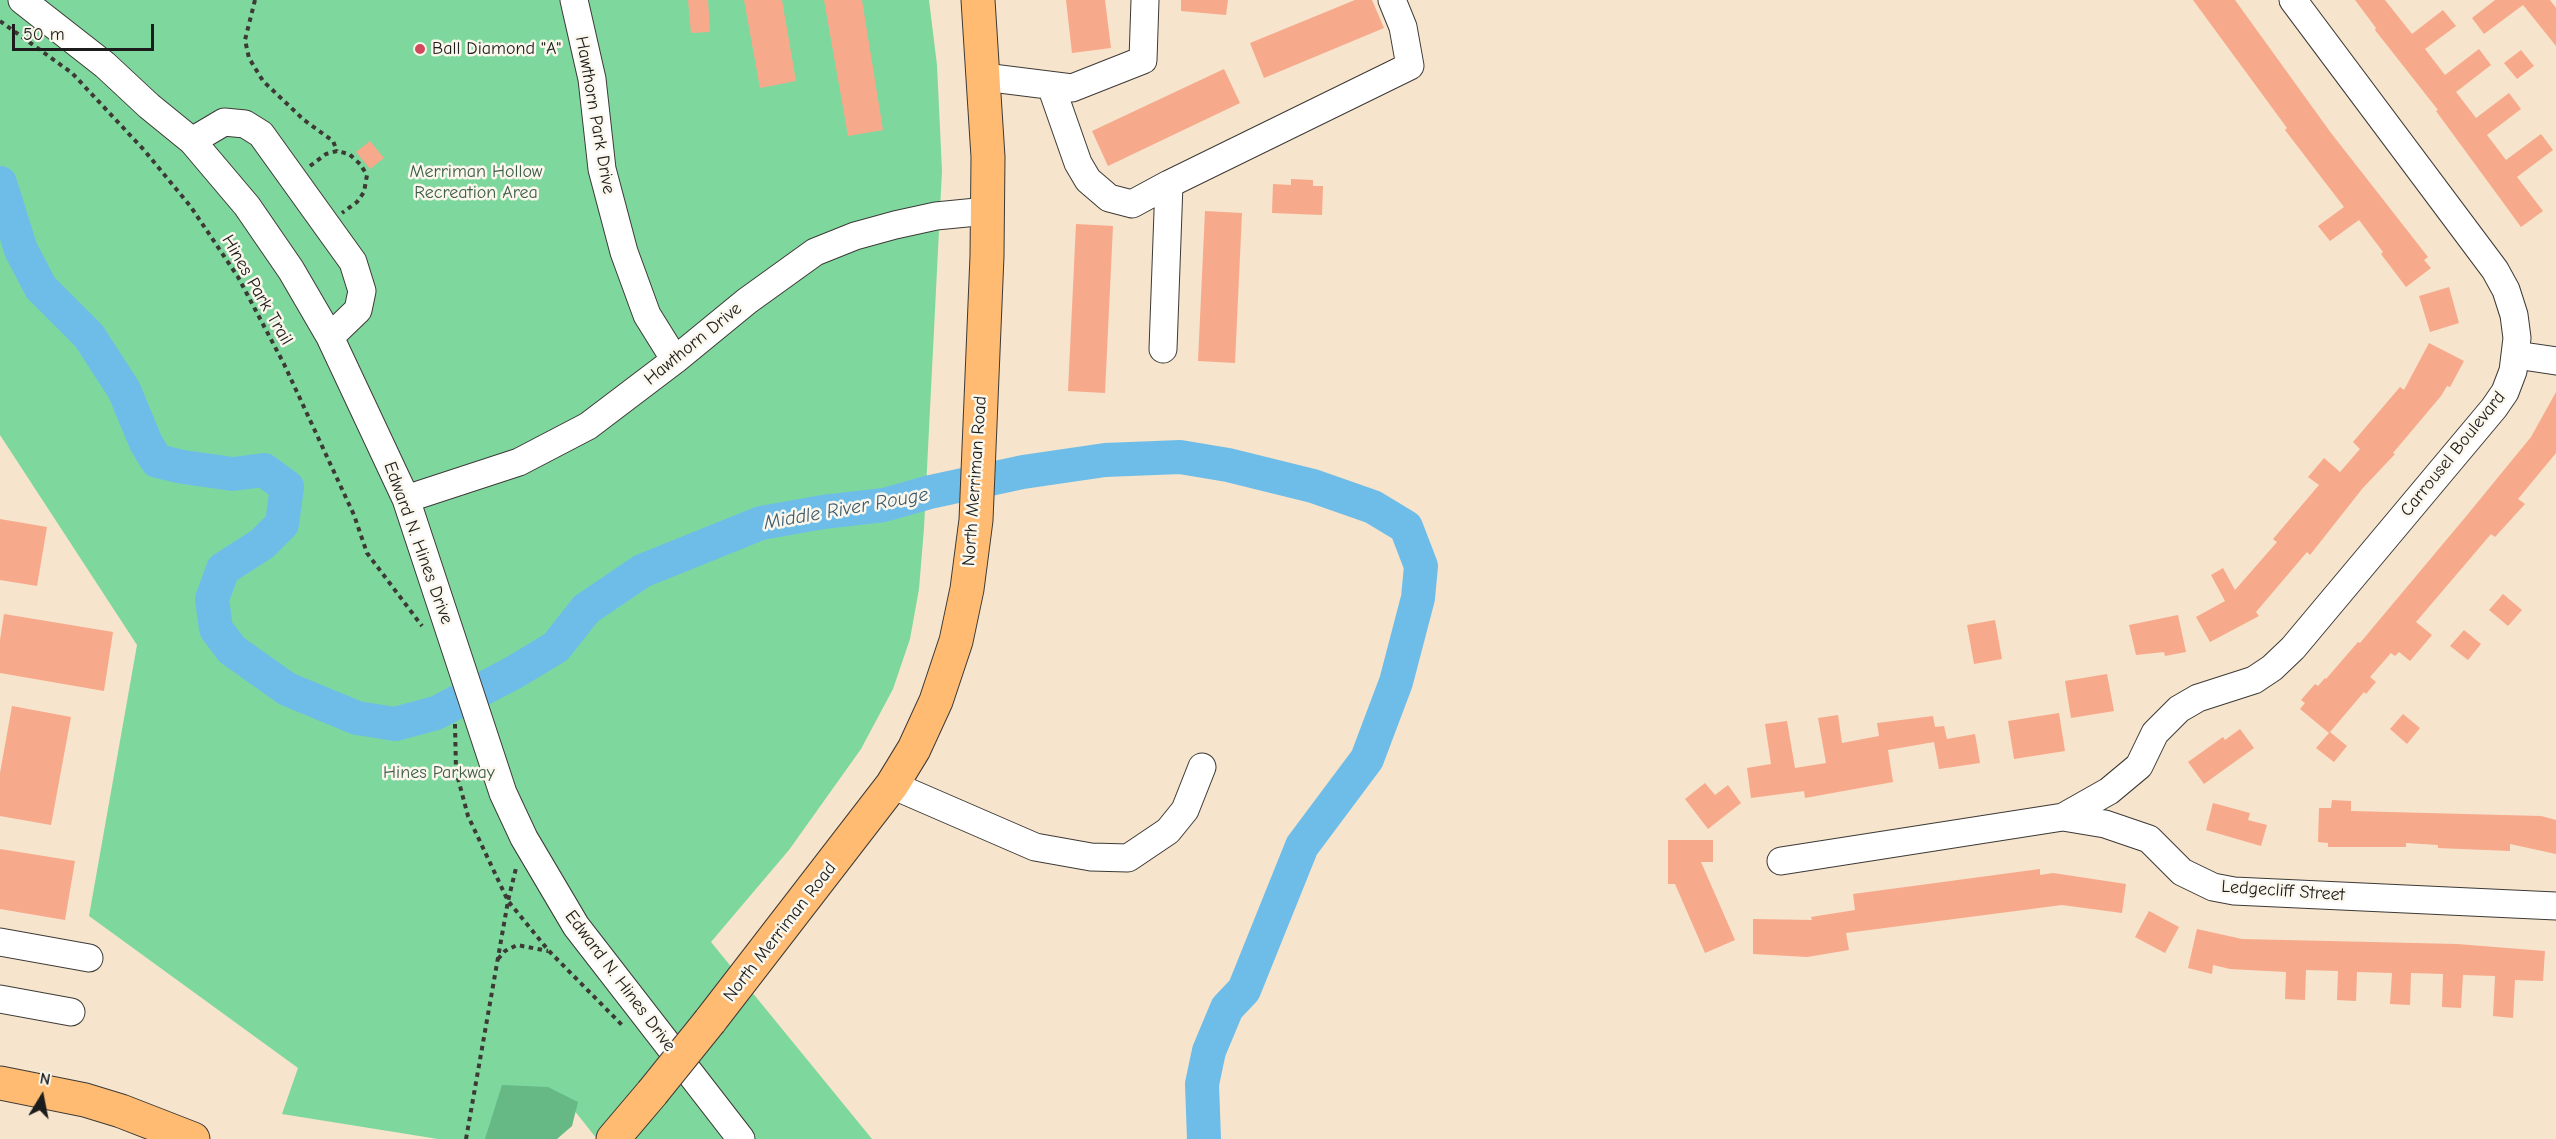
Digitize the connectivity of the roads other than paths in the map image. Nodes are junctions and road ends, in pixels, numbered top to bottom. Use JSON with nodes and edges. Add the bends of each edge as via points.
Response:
{"nodes":[{"id":1,"x":22,"y":0,"type":"edge"},
{"id":2,"x":574,"y":0,"type":"edge"},
{"id":3,"x":978,"y":0,"type":"edge"},
{"id":4,"x":1145,"y":0,"type":"edge"},
{"id":5,"x":1392,"y":0,"type":"edge"},
{"id":6,"x":2293,"y":0,"type":"edge"},
{"id":7,"x":984,"y":77,"type":"junction"},
{"id":8,"x":1051,"y":86,"type":"junction"},
{"id":9,"x":192,"y":141,"type":"junction"},
{"id":10,"x":1169,"y":184,"type":"junction"},
{"id":11,"x":987,"y":211,"type":"junction"},
{"id":12,"x":330,"y":337,"type":"junction"},
{"id":13,"x":1163,"y":349,"type":"dead end"},
{"id":14,"x":2516,"y":355,"type":"junction"},
{"id":15,"x":675,"y":360,"type":"junction"},
{"id":16,"x":2556,"y":361,"type":"edge"},
{"id":17,"x":405,"y":499,"type":"junction"},
{"id":18,"x":1202,"y":767,"type":"dead end"},
{"id":19,"x":892,"y":785,"type":"junction"},
{"id":20,"x":2063,"y":817,"type":"junction"},
{"id":21,"x":1781,"y":861,"type":"dead end"},
{"id":22,"x":2556,"y":906,"type":"edge"},
{"id":23,"x":0,"y":942,"type":"edge"},
{"id":24,"x":89,"y":958,"type":"dead end"},
{"id":25,"x":0,"y":999,"type":"edge"},
{"id":26,"x":71,"y":1012,"type":"dead end"},
{"id":27,"x":0,"y":1083,"type":"edge"},
{"id":28,"x":193,"y":1139,"type":"edge"},
{"id":29,"x":613,"y":1139,"type":"edge"},
{"id":30,"x":741,"y":1139,"type":"edge"}],
"edges":[{"from":1,"to":9,"type":"street","name":"Edward N. Hines Drive"},
{"from":2,"to":15,"type":"street","name":"Hawthorn Park Drive","via":[[592,79],[602,170],[624,252],[647,315]]},
{"from":3,"to":7,"type":"main road","name":"North Merriman Road"},
{"from":4,"to":8,"type":"street","via":[[1143,60],[1072,88]]},
{"from":5,"to":10,"type":"street","via":[[1403,27],[1410,66]]},
{"from":6,"to":14,"type":"street","name":"Carrousel Boulevard","via":[[2494,270],[2514,315]]},
{"from":7,"to":8,"type":"street"},
{"from":7,"to":11,"type":"main road","name":"North Merriman Road"},
{"from":8,"to":10,"type":"street","via":[[1078,163],[1088,180],[1109,198],[1132,204]]},
{"from":9,"to":12,"type":"street","name":"Edward N. Hines Drive","via":[[247,206]]},
{"from":9,"to":12,"type":"street","via":[[225,122],[245,124],[261,134],[352,262],[362,291],[358,310]]},
{"from":10,"to":13,"type":"street"},
{"from":11,"to":15,"type":"street","name":"Hawthorn Drive","via":[[895,225],[815,252]]},
{"from":11,"to":19,"type":"main road","name":"North Merriman Road","via":[[976,520],[967,590],[947,671],[914,749]]},
{"from":12,"to":17,"type":"street","name":"Edward N. Hines Drive"},
{"from":14,"to":16,"type":"street"},
{"from":14,"to":20,"type":"street","name":"Carrousel Boulevard","via":[[2505,392],[2494,408],[2293,648],[2254,680],[2198,698],[2179,709],[2155,733],[2139,766],[2109,790]]},
{"from":15,"to":17,"type":"street","name":"Hawthorn Drive","via":[[588,426],[519,462]]},
{"from":17,"to":30,"type":"street","name":"Edward N. Hines Drive","via":[[434,624],[472,702],[502,793],[524,838],[576,926]]},
{"from":18,"to":19,"type":"street","via":[[1185,810],[1168,831],[1128,858],[1091,857],[1035,847]]},
{"from":19,"to":29,"type":"main road","name":"North Merriman Road","bridge":true,"via":[[710,1021]]},
{"from":20,"to":21,"type":"street","name":"Ledgecliff Street"},
{"from":20,"to":22,"type":"street","name":"Ledgecliff Street","via":[[2105,824],[2149,839],[2182,872],[2213,887],[2234,891]]},
{"from":23,"to":24,"type":"street"},
{"from":25,"to":26,"type":"street"},
{"from":27,"to":28,"type":"main road","via":[[85,1100]]}]}
